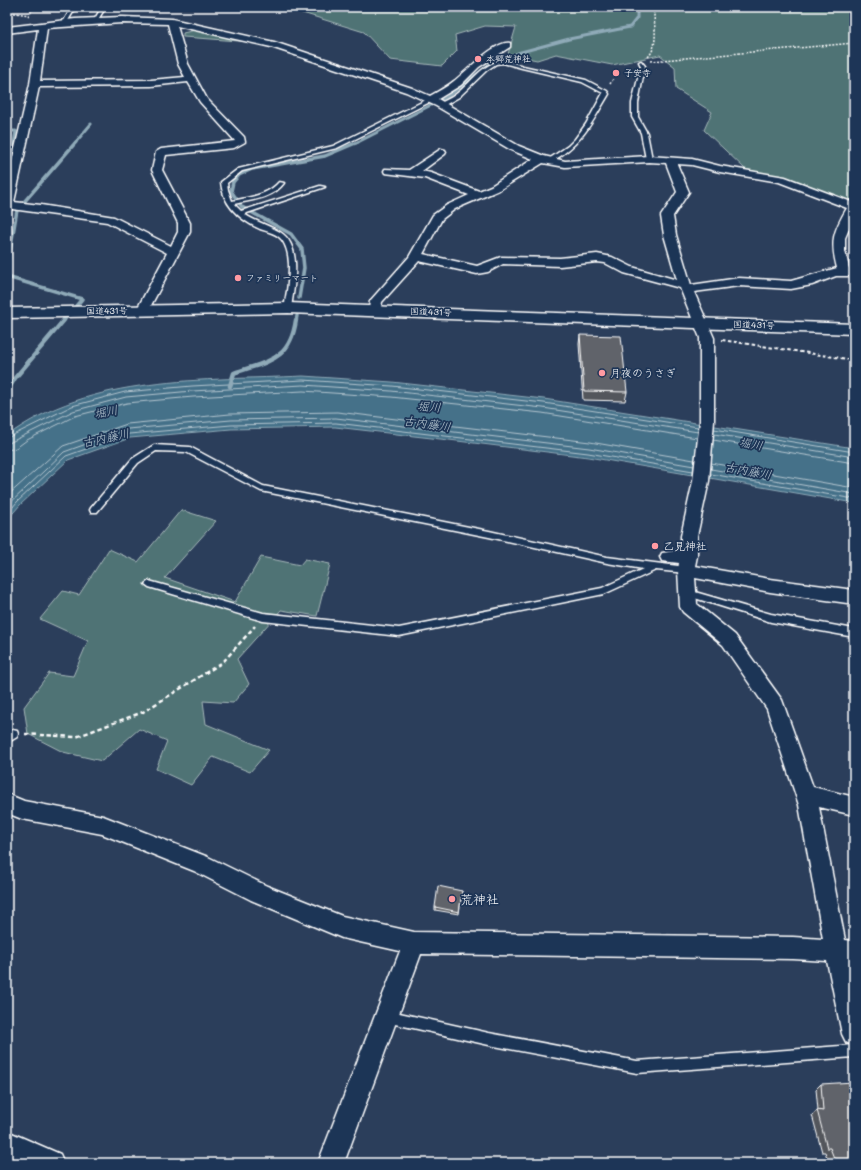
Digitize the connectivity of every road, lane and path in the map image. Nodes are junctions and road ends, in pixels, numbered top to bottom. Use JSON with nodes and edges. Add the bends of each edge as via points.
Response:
{"nodes":[{"id":1,"x":74,"y":7,"type":"edge"},
{"id":2,"x":654,"y":7,"type":"edge"},
{"id":3,"x":102,"y":10,"type":"dead end"},
{"id":4,"x":95,"y":21,"type":"junction"},
{"id":5,"x":172,"y":22,"type":"junction"},
{"id":6,"x":64,"y":23,"type":"junction"},
{"id":7,"x":43,"y":25,"type":"junction"},
{"id":8,"x":7,"y":30,"type":"edge"},
{"id":9,"x":854,"y":43,"type":"edge"},
{"id":10,"x":508,"y":45,"type":"dead end"},
{"id":11,"x":641,"y":62,"type":"junction"},
{"id":12,"x":191,"y":79,"type":"junction"},
{"id":13,"x":35,"y":84,"type":"junction"},
{"id":14,"x":435,"y":102,"type":"junction"},
{"id":15,"x":441,"y":152,"type":"dead end"},
{"id":16,"x":649,"y":159,"type":"junction"},
{"id":17,"x":545,"y":160,"type":"junction"},
{"id":18,"x":670,"y":161,"type":"junction"},
{"id":19,"x":390,"y":170,"type":"dead end"},
{"id":20,"x":412,"y":173,"type":"junction"},
{"id":21,"x":281,"y":183,"type":"dead end"},
{"id":22,"x":322,"y":187,"type":"dead end"},
{"id":23,"x":478,"y":195,"type":"junction"},
{"id":24,"x":230,"y":203,"type":"junction"},
{"id":25,"x":7,"y":206,"type":"edge"},
{"id":26,"x":854,"y":207,"type":"edge"},
{"id":27,"x":241,"y":213,"type":"junction"},
{"id":28,"x":174,"y":252,"type":"junction"},
{"id":29,"x":416,"y":256,"type":"junction"},
{"id":30,"x":849,"y":272,"type":"edge"},
{"id":31,"x":686,"y":287,"type":"junction"},
{"id":32,"x":288,"y":308,"type":"junction"},
{"id":33,"x":375,"y":310,"type":"junction"},
{"id":34,"x":142,"y":311,"type":"junction"},
{"id":35,"x":7,"y":313,"type":"edge"},
{"id":36,"x":854,"y":330,"type":"edge"},
{"id":37,"x":705,"y":331,"type":"junction"},
{"id":38,"x":854,"y":360,"type":"edge"},
{"id":39,"x":94,"y":510,"type":"dead end"},
{"id":40,"x":668,"y":557,"type":"dead end"},
{"id":41,"x":687,"y":563,"type":"junction"},
{"id":42,"x":655,"y":567,"type":"junction"},
{"id":43,"x":149,"y":584,"type":"dead end"},
{"id":44,"x":688,"y":593,"type":"junction"},
{"id":45,"x":854,"y":597,"type":"edge"},
{"id":46,"x":263,"y":617,"type":"junction"},
{"id":47,"x":854,"y":633,"type":"edge"},
{"id":48,"x":10,"y":737,"type":"edge"},
{"id":49,"x":806,"y":794,"type":"junction"},
{"id":50,"x":7,"y":803,"type":"edge"},
{"id":51,"x":854,"y":806,"type":"edge"},
{"id":52,"x":414,"y":943,"type":"junction"},
{"id":53,"x":845,"y":951,"type":"edge"},
{"id":54,"x":386,"y":1016,"type":"junction"},
{"id":55,"x":854,"y":1034,"type":"edge"},
{"id":56,"x":854,"y":1051,"type":"edge"},
{"id":57,"x":7,"y":1144,"type":"edge"},
{"id":58,"x":51,"y":1163,"type":"edge"},
{"id":59,"x":331,"y":1163,"type":"edge"}],
"edges":[{"from":1,"to":6,"type":"lane"},
{"from":2,"to":11,"type":"path","via":[[656,46],[654,52]]},
{"from":3,"to":4,"type":"lane"},
{"from":4,"to":5,"type":"street"},
{"from":4,"to":6,"type":"street"},
{"from":5,"to":12,"type":"street","via":[[182,64]]},
{"from":5,"to":14,"type":"street","via":[[274,45]]},
{"from":6,"to":7,"type":"street"},
{"from":7,"to":8,"type":"street"},
{"from":7,"to":13,"type":"street"},
{"from":9,"to":11,"type":"path","via":[[724,52]]},
{"from":10,"to":14,"type":"street","via":[[476,65]]},
{"from":11,"to":16,"type":"lane","via":[[643,66],[635,103],[635,117],[644,133]]},
{"from":12,"to":13,"type":"street","via":[[151,83]]},
{"from":12,"to":28,"type":"street","via":[[203,100],[240,142],[234,145],[161,152],[157,170],[184,223],[184,232]]},
{"from":13,"to":25,"type":"street"},
{"from":14,"to":17,"type":"street","via":[[516,148]]},
{"from":14,"to":17,"type":"lane","via":[[457,96],[485,70],[503,60],[522,67],[584,81],[605,92],[586,131],[564,152]]},
{"from":14,"to":24,"type":"lane","via":[[335,147],[240,170],[224,182]]},
{"from":15,"to":20,"type":"street"},
{"from":16,"to":17,"type":"street","via":[[565,164]]},
{"from":16,"to":18,"type":"street"},
{"from":17,"to":23,"type":"street"},
{"from":18,"to":26,"type":"street","via":[[692,162],[780,179]]},
{"from":18,"to":31,"type":"street","via":[[683,192],[667,216],[670,235]]},
{"from":19,"to":20,"type":"street"},
{"from":20,"to":23,"type":"street","via":[[428,175]]},
{"from":21,"to":24,"type":"lane","via":[[276,190],[266,194]]},
{"from":22,"to":27,"type":"lane"},
{"from":23,"to":29,"type":"street","via":[[437,217]]},
{"from":24,"to":27,"type":"lane"},
{"from":25,"to":28,"type":"street","via":[[41,208],[110,219]]},
{"from":26,"to":30,"type":"street","via":[[839,233],[837,244]]},
{"from":27,"to":32,"type":"lane","via":[[252,222],[278,233],[286,241],[292,272]]},
{"from":28,"to":34,"type":"street"},
{"from":29,"to":31,"type":"street","via":[[476,270],[501,261],[560,262],[597,258]]},
{"from":29,"to":33,"type":"street","via":[[376,302]]},
{"from":30,"to":31,"type":"street","via":[[825,274],[807,282],[791,285],[737,282]]},
{"from":31,"to":37,"type":"street"},
{"from":32,"to":33,"type":"highway","name":"国道431号"},
{"from":32,"to":34,"type":"highway","name":"国道431号"},
{"from":33,"to":37,"type":"highway","name":"国道431号"},
{"from":34,"to":35,"type":"highway","name":"国道431号"},
{"from":36,"to":37,"type":"highway","name":"国道431号"},
{"from":37,"to":38,"type":"path"},
{"from":37,"to":41,"type":"street","via":[[707,421],[701,481],[689,536]]},
{"from":39,"to":42,"type":"lane","via":[[141,456],[154,448],[187,449],[261,488],[607,560]]},
{"from":40,"to":41,"type":"street"},
{"from":41,"to":42,"type":"lane"},
{"from":41,"to":44,"type":"street"},
{"from":41,"to":45,"type":"street","via":[[727,579]]},
{"from":42,"to":46,"type":"lane","via":[[604,591],[399,632]]},
{"from":43,"to":46,"type":"lane"},
{"from":44,"to":47,"type":"lane","via":[[771,618]]},
{"from":44,"to":49,"type":"street","via":[[689,607],[729,640],[774,706]]},
{"from":46,"to":48,"type":"path","via":[[223,662],[143,712],[76,737]]},
{"from":49,"to":51,"type":"street"},
{"from":49,"to":53,"type":"street"},
{"from":50,"to":52,"type":"street","via":[[22,810],[102,824],[201,864],[259,893],[342,927]]},
{"from":52,"to":53,"type":"street"},
{"from":52,"to":54,"type":"street"},
{"from":53,"to":55,"type":"street"},
{"from":54,"to":56,"type":"lane","via":[[489,1039],[637,1067]]},
{"from":54,"to":59,"type":"street"},
{"from":57,"to":58,"type":"street"}]}
